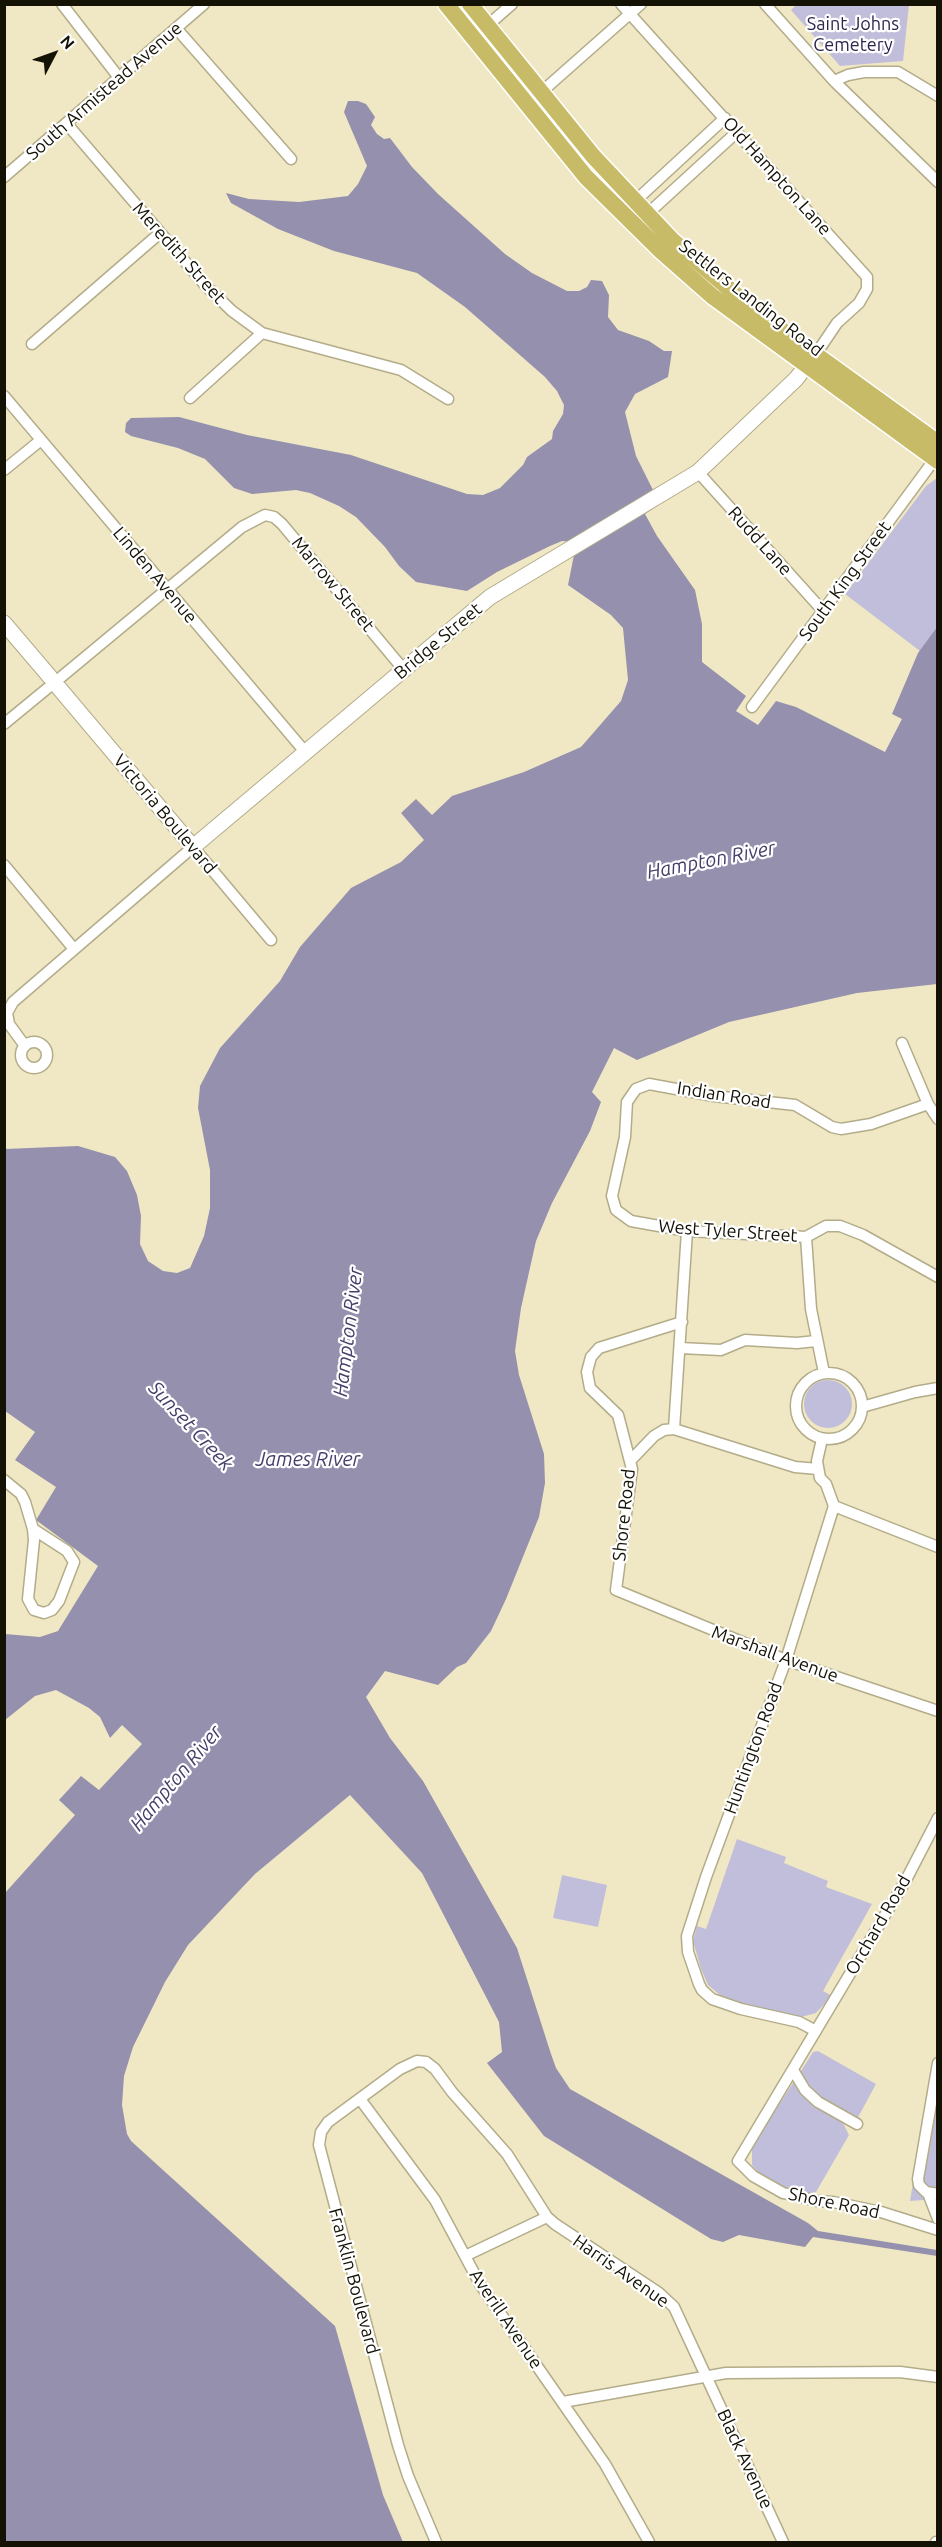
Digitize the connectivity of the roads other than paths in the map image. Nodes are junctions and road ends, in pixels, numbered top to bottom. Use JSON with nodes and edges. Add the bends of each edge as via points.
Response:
{"nodes":[{"id":1,"x":63,"y":4,"type":"edge"},
{"id":2,"x":204,"y":4,"type":"edge"},
{"id":3,"x":446,"y":4,"type":"edge"},
{"id":4,"x":470,"y":4,"type":"edge"},
{"id":5,"x":512,"y":4,"type":"edge"},
{"id":6,"x":621,"y":4,"type":"edge"},
{"id":7,"x":640,"y":4,"type":"edge"},
{"id":8,"x":765,"y":4,"type":"edge"},
{"id":9,"x":629,"y":15,"type":"junction"},
{"id":10,"x":487,"y":26,"type":"junction"},
{"id":11,"x":176,"y":28,"type":"junction"},
{"id":12,"x":120,"y":79,"type":"junction"},
{"id":13,"x":834,"y":81,"type":"junction"},
{"id":14,"x":540,"y":92,"type":"junction"},
{"id":15,"x":938,"y":96,"type":"edge"},
{"id":16,"x":526,"y":104,"type":"junction"},
{"id":17,"x":725,"y":118,"type":"junction"},
{"id":18,"x":67,"y":124,"type":"junction"},
{"id":19,"x":737,"y":132,"type":"junction"},
{"id":20,"x":291,"y":159,"type":"dead end"},
{"id":21,"x":4,"y":177,"type":"edge"},
{"id":22,"x":938,"y":182,"type":"edge"},
{"id":23,"x":634,"y":202,"type":"junction"},
{"id":24,"x":621,"y":214,"type":"junction"},
{"id":25,"x":640,"y":221,"type":"junction"},
{"id":26,"x":160,"y":233,"type":"junction"},
{"id":27,"x":262,"y":333,"type":"junction"},
{"id":28,"x":32,"y":344,"type":"dead end"},
{"id":29,"x":811,"y":360,"type":"junction"},
{"id":30,"x":4,"y":396,"type":"edge"},
{"id":31,"x":190,"y":398,"type":"dead end"},
{"id":32,"x":448,"y":399,"type":"dead end"},
{"id":33,"x":41,"y":440,"type":"junction"},
{"id":34,"x":937,"y":455,"type":"edge"},
{"id":35,"x":4,"y":470,"type":"edge"},
{"id":36,"x":698,"y":472,"type":"junction"},
{"id":37,"x":167,"y":589,"type":"junction"},
{"id":38,"x":823,"y":611,"type":"junction"},
{"id":39,"x":4,"y":623,"type":"edge"},
{"id":40,"x":404,"y":670,"type":"junction"},
{"id":41,"x":54,"y":682,"type":"junction"},
{"id":42,"x":752,"y":707,"type":"dead end"},
{"id":43,"x":4,"y":724,"type":"edge"},
{"id":44,"x":306,"y":753,"type":"junction"},
{"id":45,"x":193,"y":847,"type":"junction"},
{"id":46,"x":4,"y":865,"type":"edge"},
{"id":47,"x":271,"y":940,"type":"dead end"},
{"id":48,"x":74,"y":950,"type":"junction"},
{"id":49,"x":902,"y":1043,"type":"dead end"},
{"id":50,"x":25,"y":1046,"type":"dead end"},
{"id":51,"x":928,"y":1104,"type":"junction"},
{"id":52,"x":938,"y":1119,"type":"edge"},
{"id":53,"x":616,"y":1210,"type":"joint"},
{"id":54,"x":687,"y":1231,"type":"junction"},
{"id":55,"x":806,"y":1237,"type":"junction"},
{"id":56,"x":938,"y":1277,"type":"edge"},
{"id":57,"x":682,"y":1323,"type":"junction"},
{"id":58,"x":816,"y":1341,"type":"junction"},
{"id":59,"x":680,"y":1348,"type":"junction"},
{"id":60,"x":824,"y":1373,"type":"junction"},
{"id":61,"x":938,"y":1388,"type":"edge"},
{"id":62,"x":862,"y":1407,"type":"junction"},
{"id":63,"x":674,"y":1429,"type":"junction"},
{"id":64,"x":822,"y":1439,"type":"junction"},
{"id":65,"x":630,"y":1461,"type":"junction"},
{"id":66,"x":818,"y":1468,"type":"junction"},
{"id":67,"x":4,"y":1480,"type":"edge"},
{"id":68,"x":834,"y":1506,"type":"junction"},
{"id":69,"x":33,"y":1529,"type":"junction"},
{"id":70,"x":938,"y":1547,"type":"edge"},
{"id":71,"x":616,"y":1590,"type":"joint"},
{"id":72,"x":786,"y":1660,"type":"junction"},
{"id":73,"x":938,"y":1711,"type":"edge"},
{"id":74,"x":938,"y":1818,"type":"edge"},
{"id":75,"x":816,"y":2031,"type":"junction"},
{"id":76,"x":417,"y":2061,"type":"joint"},
{"id":77,"x":938,"y":2063,"type":"edge"},
{"id":78,"x":793,"y":2070,"type":"junction"},
{"id":79,"x":360,"y":2099,"type":"junction"},
{"id":80,"x":857,"y":2124,"type":"dead end"},
{"id":81,"x":738,"y":2162,"type":"joint"},
{"id":82,"x":933,"y":2194,"type":"edge"},
{"id":83,"x":547,"y":2217,"type":"junction"},
{"id":84,"x":938,"y":2218,"type":"edge"},
{"id":85,"x":938,"y":2230,"type":"edge"},
{"id":86,"x":465,"y":2256,"type":"junction"},
{"id":87,"x":706,"y":2375,"type":"junction"},
{"id":88,"x":938,"y":2377,"type":"edge"},
{"id":89,"x":563,"y":2402,"type":"junction"},
{"id":90,"x":436,"y":2542,"type":"edge"},
{"id":91,"x":649,"y":2542,"type":"edge"},
{"id":92,"x":783,"y":2542,"type":"edge"}],
"edges":[{"from":1,"to":12,"type":"street"},
{"from":2,"to":11,"type":"street","name":"South Armistead Avenue"},
{"from":3,"to":16,"type":"main road","name":"Settlers Landing Road"},
{"from":4,"to":10,"type":"main road","name":"Settlers Landing Road"},
{"from":5,"to":10,"type":"street"},
{"from":6,"to":9,"type":"street","name":"Old Hampton Lane"},
{"from":7,"to":9,"type":"street"},
{"from":8,"to":13,"type":"street"},
{"from":9,"to":14,"type":"street"},
{"from":9,"to":17,"type":"street","name":"Old Hampton Lane"},
{"from":10,"to":14,"type":"main road","name":"Settlers Landing Road"},
{"from":11,"to":12,"type":"street","name":"South Armistead Avenue"},
{"from":11,"to":20,"type":"street"},
{"from":12,"to":18,"type":"street","name":"South Armistead Avenue"},
{"from":13,"to":15,"type":"street","via":[[864,72],[898,72]]},
{"from":13,"to":22,"type":"street"},
{"from":14,"to":16,"type":"street"},
{"from":14,"to":23,"type":"main road","name":"Settlers Landing Road"},
{"from":16,"to":24,"type":"main road","name":"Settlers Landing Road"},
{"from":17,"to":19,"type":"street","name":"Old Hampton Lane"},
{"from":17,"to":23,"type":"street"},
{"from":18,"to":21,"type":"street","name":"South Armistead Avenue"},
{"from":18,"to":26,"type":"street","name":"Meredith Street"},
{"from":19,"to":25,"type":"street"},
{"from":19,"to":29,"type":"street","name":"Old Hampton Lane","via":[[867,277],[867,289],[859,303],[837,323]]},
{"from":23,"to":24,"type":"street"},
{"from":23,"to":25,"type":"main road","name":"Settlers Landing Road"},
{"from":24,"to":25,"type":"main road","name":"Settlers Landing Road"},
{"from":25,"to":29,"type":"main road","name":"Settlers Landing Road","via":[[707,292]]},
{"from":26,"to":27,"type":"street","name":"Meredith Street","via":[[231,311]]},
{"from":26,"to":28,"type":"street"},
{"from":27,"to":31,"type":"street"},
{"from":27,"to":32,"type":"street","name":"Meredith Street","via":[[401,370]]},
{"from":29,"to":34,"type":"main road","name":"Settlers Landing Road"},
{"from":29,"to":36,"type":"street","name":"Bridge Street"},
{"from":30,"to":33,"type":"street","name":"Linden Avenue"},
{"from":33,"to":35,"type":"street"},
{"from":33,"to":37,"type":"street","name":"Linden Avenue"},
{"from":34,"to":38,"type":"street","name":"South King Street"},
{"from":36,"to":38,"type":"street","name":"Rudd Lane"},
{"from":36,"to":40,"type":"street","name":"Bridge Street","via":[[490,597]]},
{"from":37,"to":40,"type":"street","name":"Marrow Street","via":[[253,520],[265,514],[274,517]]},
{"from":37,"to":41,"type":"street"},
{"from":37,"to":44,"type":"street","name":"Linden Avenue"},
{"from":38,"to":42,"type":"street","name":"South King Street"},
{"from":39,"to":41,"type":"street","name":"Victoria Boulevard"},
{"from":40,"to":44,"type":"street","name":"Bridge Street"},
{"from":41,"to":43,"type":"street"},
{"from":41,"to":45,"type":"street","name":"Victoria Boulevard"},
{"from":44,"to":45,"type":"street","name":"Bridge Street"},
{"from":45,"to":47,"type":"street","name":"Victoria Boulevard"},
{"from":45,"to":48,"type":"street","name":"Bridge Street"},
{"from":46,"to":48,"type":"street"},
{"from":48,"to":50,"type":"street","name":"Bridge Street","via":[[13,1002],[7,1013],[9,1024]]},
{"from":49,"to":51,"type":"street"},
{"from":51,"to":52,"type":"street"},
{"from":51,"to":53,"type":"street","name":"Indian Road","via":[[871,1124],[841,1129],[795,1105],[714,1096],[653,1083],[644,1085],[631,1095],[626,1107],[625,1137],[612,1189]]},
{"from":53,"to":54,"type":"street","name":"West Tyler Street","via":[[639,1224]]},
{"from":54,"to":55,"type":"street","name":"West Tyler Street"},
{"from":54,"to":57,"type":"street"},
{"from":55,"to":56,"type":"street","name":"West Tyler Street","via":[[826,1226],[840,1226]]},
{"from":55,"to":58,"type":"street"},
{"from":57,"to":59,"type":"street"},
{"from":57,"to":65,"type":"street","name":"Shore Road","via":[[599,1348],[591,1357],[587,1372],[590,1388],[618,1415]]},
{"from":58,"to":59,"type":"street","via":[[745,1340],[722,1350]]},
{"from":58,"to":60,"type":"street"},
{"from":59,"to":63,"type":"street"},
{"from":60,"to":62,"type":"street","via":[[836,1373],[855,1385]]},
{"from":60,"to":64,"type":"street","via":[[804,1383],[795,1405],[802,1426]]},
{"from":61,"to":62,"type":"street"},
{"from":62,"to":64,"type":"street","via":[[856,1426],[849,1433]]},
{"from":63,"to":65,"type":"street","via":[[654,1436]]},
{"from":63,"to":66,"type":"street","via":[[795,1467]]},
{"from":64,"to":66,"type":"street"},
{"from":65,"to":71,"type":"street","name":"Shore Road"},
{"from":66,"to":68,"type":"street"},
{"from":67,"to":69,"type":"street","via":[[23,1497]]},
{"from":68,"to":70,"type":"street"},
{"from":68,"to":72,"type":"street","name":"Huntington Road"},
{"from":69,"to":69,"type":"street","via":[[28,1599],[34,1610],[44,1613],[59,1601],[74,1562],[67,1551]]},
{"from":71,"to":72,"type":"street","name":"Marshall Avenue"},
{"from":72,"to":73,"type":"street","name":"Marshall Avenue"},
{"from":72,"to":75,"type":"street","name":"Huntington Road","via":[[706,1877],[687,1936],[688,1953],[702,1990],[712,1999],[800,2022]]},
{"from":74,"to":75,"type":"street","name":"Orchard Road","via":[[906,1880]]},
{"from":75,"to":78,"type":"street","name":"Orchard Road"},
{"from":76,"to":79,"type":"street","name":"Franklin Boulevard"},
{"from":76,"to":83,"type":"street","name":"Harris Avenue","via":[[435,2069],[507,2154]]},
{"from":77,"to":82,"type":"street","via":[[918,2179],[919,2185]]},
{"from":78,"to":80,"type":"street","via":[[818,2102]]},
{"from":78,"to":81,"type":"street","name":"Orchard Road"},
{"from":79,"to":86,"type":"street","name":"Averill Avenue","via":[[435,2200]]},
{"from":79,"to":90,"type":"street","name":"Franklin Boulevard","via":[[323,2127],[320,2154],[402,2460]]},
{"from":81,"to":85,"type":"street","name":"Shore Road","via":[[753,2176],[783,2193],[881,2212]]},
{"from":82,"to":84,"type":"street"},
{"from":83,"to":86,"type":"street"},
{"from":83,"to":87,"type":"street","name":"Harris Avenue","via":[[671,2303]]},
{"from":86,"to":89,"type":"street","name":"Averill Avenue","via":[[484,2291]]},
{"from":87,"to":88,"type":"street","via":[[900,2372]]},
{"from":87,"to":89,"type":"street"},
{"from":87,"to":92,"type":"street","name":"Black Avenue"},
{"from":89,"to":91,"type":"street","name":"Averill Avenue","via":[[606,2464]]}]}
